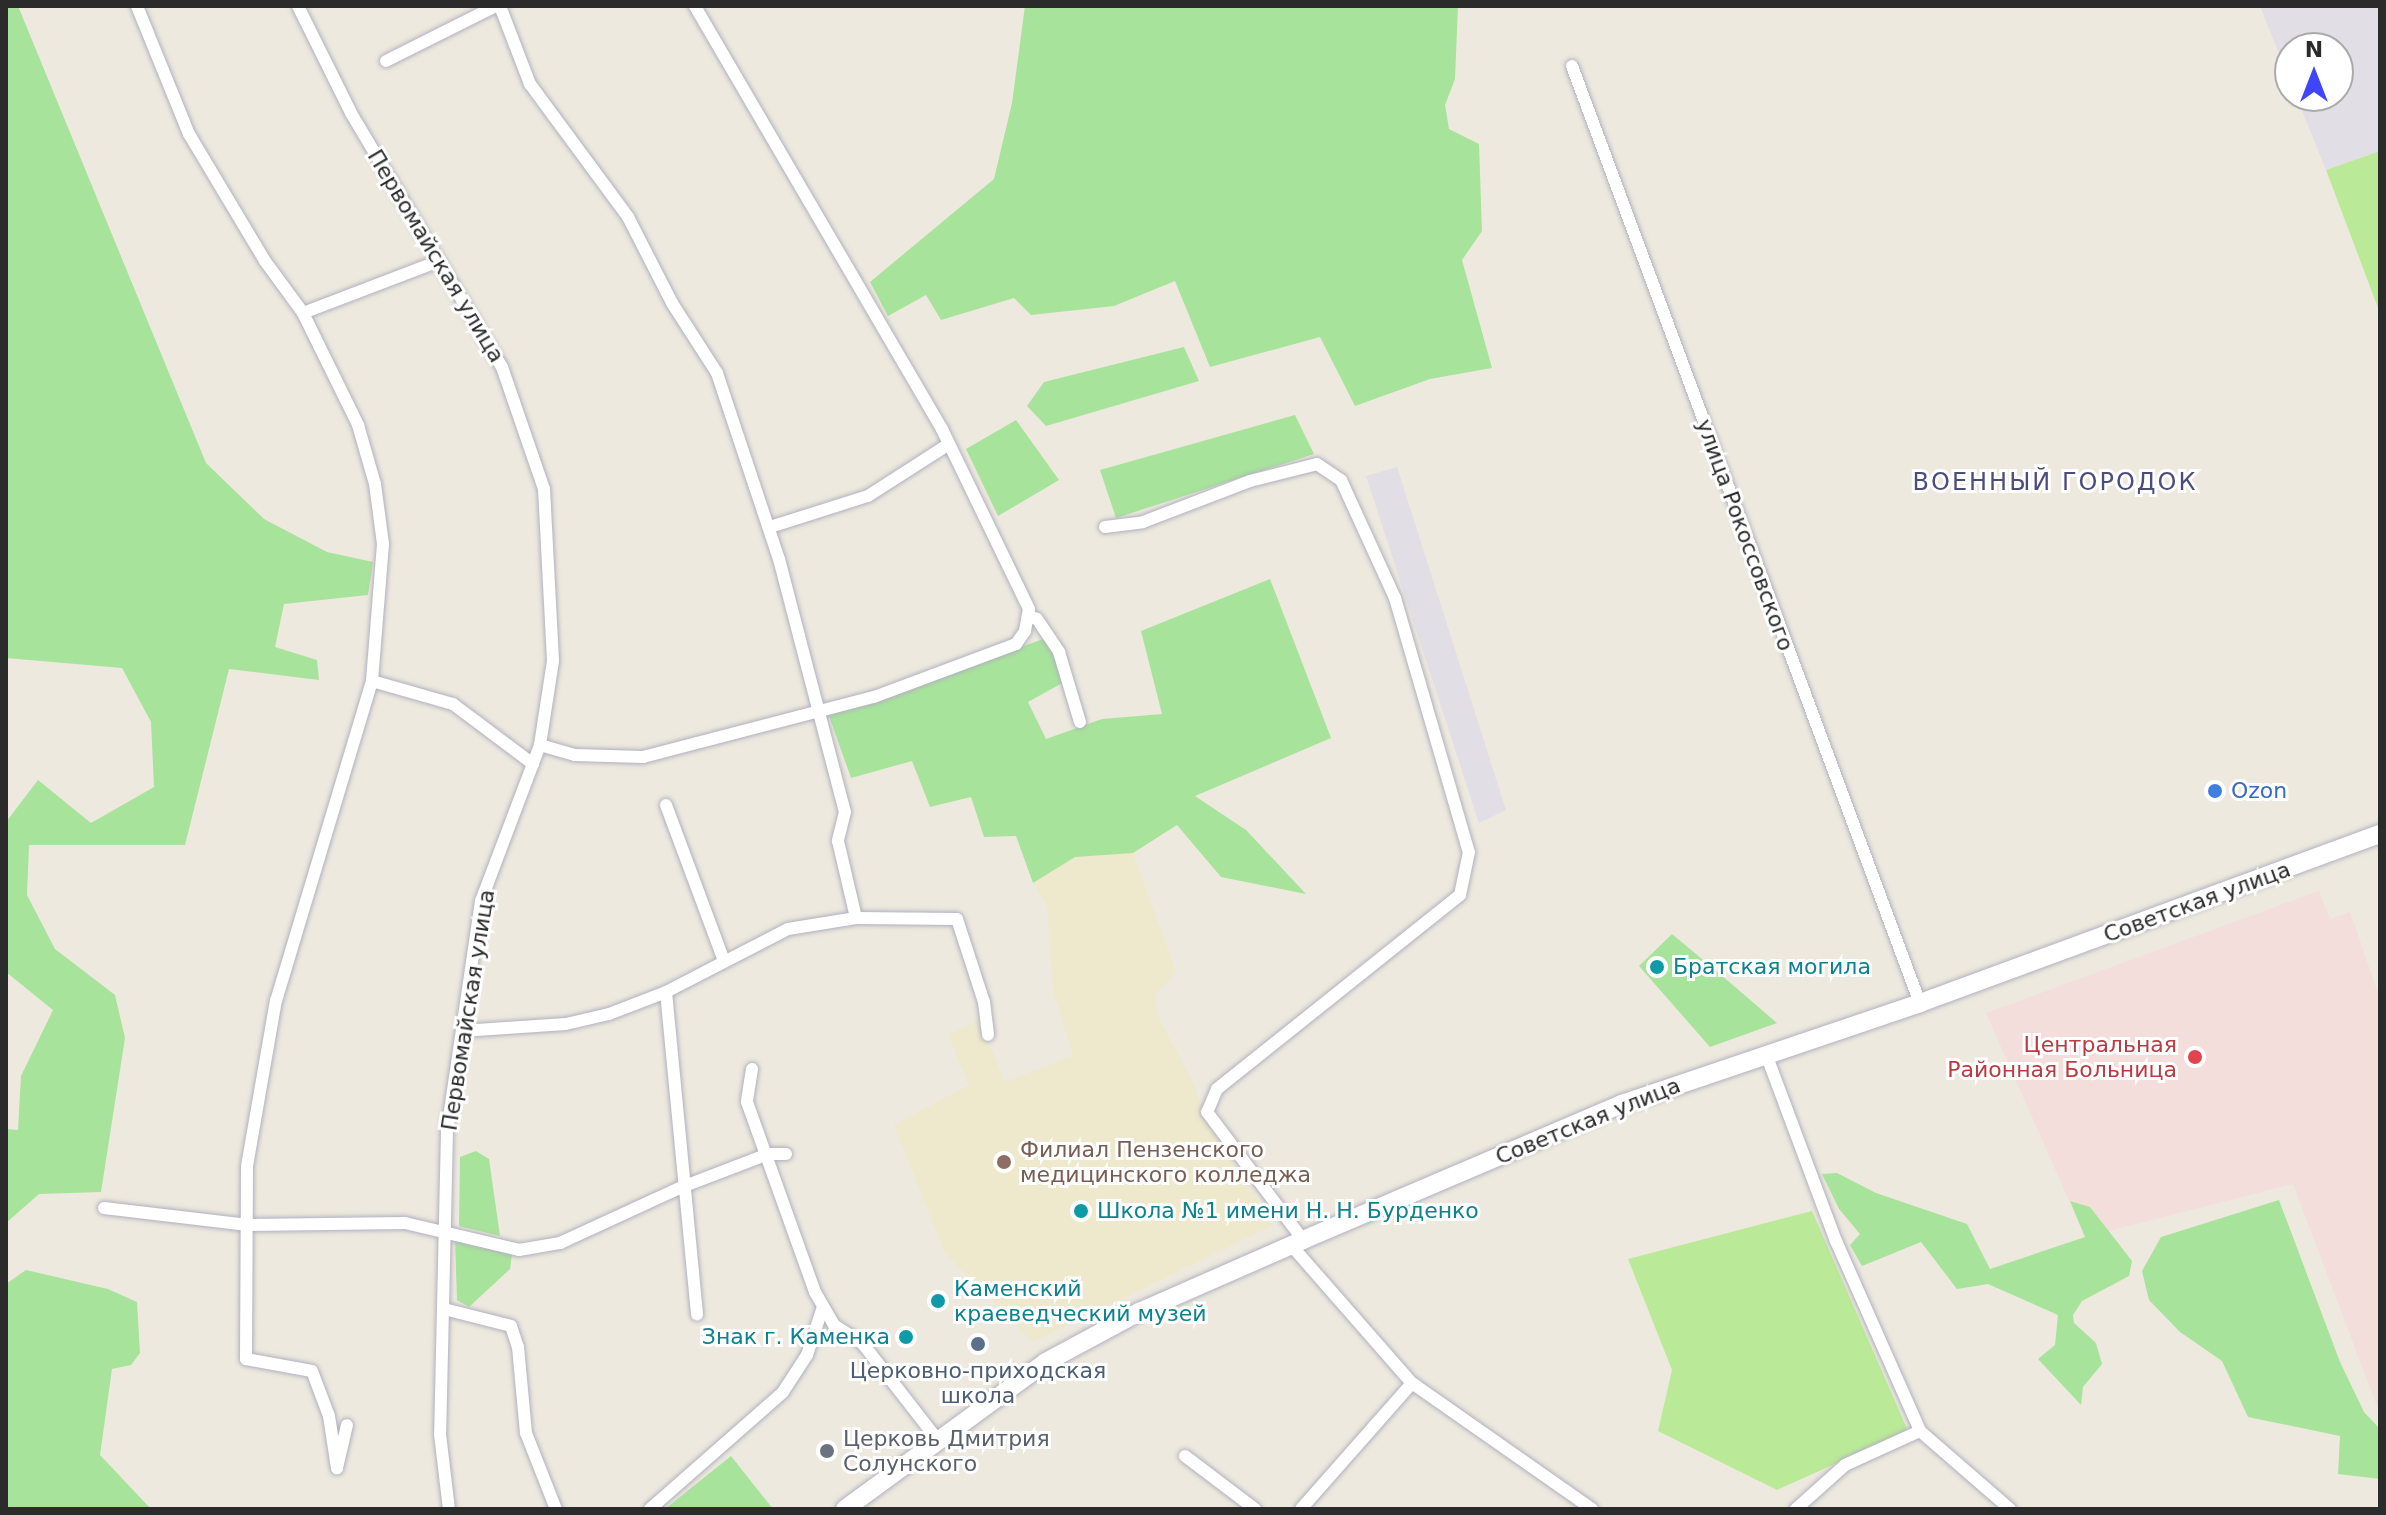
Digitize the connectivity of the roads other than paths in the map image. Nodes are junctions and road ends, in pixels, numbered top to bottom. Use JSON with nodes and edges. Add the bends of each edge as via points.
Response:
{"nodes":[{"id":1,"x":137,"y":6,"type":"edge"},
{"id":2,"x":298,"y":6,"type":"edge"},
{"id":3,"x":498,"y":6,"type":"edge"},
{"id":4,"x":695,"y":6,"type":"edge"},
{"id":5,"x":386,"y":61,"type":"dead end"},
{"id":6,"x":1572,"y":66,"type":"dead end"},
{"id":7,"x":439,"y":261,"type":"junction"},
{"id":8,"x":303,"y":313,"type":"junction"},
{"id":9,"x":949,"y":444,"type":"junction"},
{"id":10,"x":770,"y":527,"type":"junction"},
{"id":11,"x":1105,"y":527,"type":"dead end"},
{"id":12,"x":1028,"y":616,"type":"junction"},
{"id":13,"x":372,"y":681,"type":"junction"},
{"id":14,"x":817,"y":712,"type":"junction"},
{"id":15,"x":1080,"y":722,"type":"dead end"},
{"id":16,"x":540,"y":745,"type":"junction"},
{"id":17,"x":533,"y":764,"type":"junction"},
{"id":18,"x":666,"y":805,"type":"dead end"},
{"id":19,"x":2380,"y":834,"type":"edge"},
{"id":20,"x":856,"y":918,"type":"junction"},
{"id":21,"x":724,"y":961,"type":"junction"},
{"id":22,"x":666,"y":992,"type":"junction"},
{"id":23,"x":1920,"y":1003,"type":"junction"},
{"id":24,"x":462,"y":1031,"type":"junction"},
{"id":25,"x":988,"y":1035,"type":"dead end"},
{"id":26,"x":1766,"y":1054,"type":"junction"},
{"id":27,"x":752,"y":1069,"type":"dead end"},
{"id":28,"x":768,"y":1154,"type":"junction"},
{"id":29,"x":786,"y":1154,"type":"dead end"},
{"id":30,"x":682,"y":1187,"type":"junction"},
{"id":31,"x":104,"y":1208,"type":"dead end"},
{"id":32,"x":248,"y":1225,"type":"junction"},
{"id":33,"x":446,"y":1232,"type":"junction"},
{"id":34,"x":1297,"y":1242,"type":"junction"},
{"id":35,"x":823,"y":1307,"type":"junction"},
{"id":36,"x":444,"y":1309,"type":"junction"},
{"id":37,"x":697,"y":1315,"type":"dead end"},
{"id":38,"x":1412,"y":1383,"type":"junction"},
{"id":39,"x":347,"y":1425,"type":"dead end"},
{"id":40,"x":1920,"y":1431,"type":"junction"},
{"id":41,"x":937,"y":1439,"type":"junction"},
{"id":42,"x":1185,"y":1456,"type":"dead end"},
{"id":43,"x":449,"y":1509,"type":"edge"},
{"id":44,"x":556,"y":1509,"type":"edge"},
{"id":45,"x":650,"y":1509,"type":"edge"},
{"id":46,"x":845,"y":1509,"type":"edge"},
{"id":47,"x":1255,"y":1509,"type":"edge"},
{"id":48,"x":1301,"y":1509,"type":"edge"},
{"id":49,"x":1592,"y":1509,"type":"edge"},
{"id":50,"x":1796,"y":1509,"type":"edge"},
{"id":51,"x":2010,"y":1509,"type":"edge"}],
"edges":[{"from":1,"to":8,"type":"street","via":[[189,134],[265,261]]},
{"from":2,"to":7,"type":"street","name":"Первомайская улица","via":[[351,113]]},
{"from":3,"to":5,"type":"street"},
{"from":3,"to":10,"type":"street","via":[[530,84],[628,217],[672,303],[717,373]]},
{"from":4,"to":9,"type":"street"},
{"from":6,"to":23,"type":"street","name":"улица Рокоссовского"},
{"from":7,"to":8,"type":"street"},
{"from":7,"to":16,"type":"street","name":"Первомайская улица","via":[[502,367],[544,489],[553,661]]},
{"from":8,"to":13,"type":"street","via":[[358,425],[375,484],[383,544]]},
{"from":9,"to":10,"type":"street","via":[[868,496]]},
{"from":9,"to":12,"type":"street"},
{"from":10,"to":14,"type":"street"},
{"from":11,"to":34,"type":"street","via":[[1143,522],[1250,481],[1317,464],[1341,480],[1395,598],[1469,852],[1460,895],[1217,1089],[1207,1112]]},
{"from":12,"to":14,"type":"street","via":[[1016,644],[874,697]]},
{"from":12,"to":15,"type":"street","via":[[1037,619],[1059,652]]},
{"from":13,"to":17,"type":"street","via":[[453,704]]},
{"from":13,"to":32,"type":"street","via":[[276,1000],[247,1167]]},
{"from":14,"to":16,"type":"street","via":[[643,757],[575,755]]},
{"from":14,"to":20,"type":"street","via":[[845,812],[838,841]]},
{"from":16,"to":17,"type":"street","name":"Первомайская улица"},
{"from":17,"to":24,"type":"street","name":"Первомайская улица","via":[[481,901]]},
{"from":18,"to":21,"type":"street"},
{"from":19,"to":23,"type":"main road","name":"Советская улица"},
{"from":20,"to":21,"type":"street","via":[[788,929]]},
{"from":20,"to":25,"type":"street","via":[[957,919],[984,1002]]},
{"from":21,"to":22,"type":"street"},
{"from":22,"to":24,"type":"street","via":[[566,1024]]},
{"from":22,"to":30,"type":"street","via":[[680,1100]]},
{"from":23,"to":26,"type":"main road","name":"Советская улица"},
{"from":24,"to":33,"type":"street","name":"Первомайская улица","via":[[447,1131]]},
{"from":26,"to":34,"type":"main road","name":"Советская улица","via":[[1622,1104]]},
{"from":26,"to":40,"type":"street","via":[[1836,1241]]},
{"from":27,"to":28,"type":"street","via":[[747,1102]]},
{"from":28,"to":29,"type":"street"},
{"from":28,"to":30,"type":"street"},
{"from":28,"to":35,"type":"street"},
{"from":30,"to":33,"type":"street","via":[[560,1243],[519,1250]]},
{"from":30,"to":37,"type":"street"},
{"from":31,"to":32,"type":"street"},
{"from":32,"to":33,"type":"street","via":[[405,1223]]},
{"from":32,"to":39,"type":"street","via":[[246,1359],[312,1371],[329,1416],[337,1468]]},
{"from":33,"to":36,"type":"street","name":"Первомайская улица"},
{"from":34,"to":38,"type":"street"},
{"from":34,"to":41,"type":"main road","name":"Советская улица","via":[[1139,1312],[1046,1362]]},
{"from":35,"to":41,"type":"street","via":[[834,1325],[863,1344]]},
{"from":35,"to":45,"type":"street","via":[[807,1355],[783,1392]]},
{"from":36,"to":43,"type":"street","name":"Первомайская улица","via":[[440,1434]]},
{"from":36,"to":44,"type":"street","via":[[511,1326],[518,1347],[526,1433]]},
{"from":38,"to":48,"type":"street"},
{"from":38,"to":49,"type":"street"},
{"from":40,"to":50,"type":"street","via":[[1845,1465]]},
{"from":40,"to":51,"type":"street"},
{"from":41,"to":46,"type":"main road","name":"Советская улица"},
{"from":42,"to":47,"type":"street"}]}
